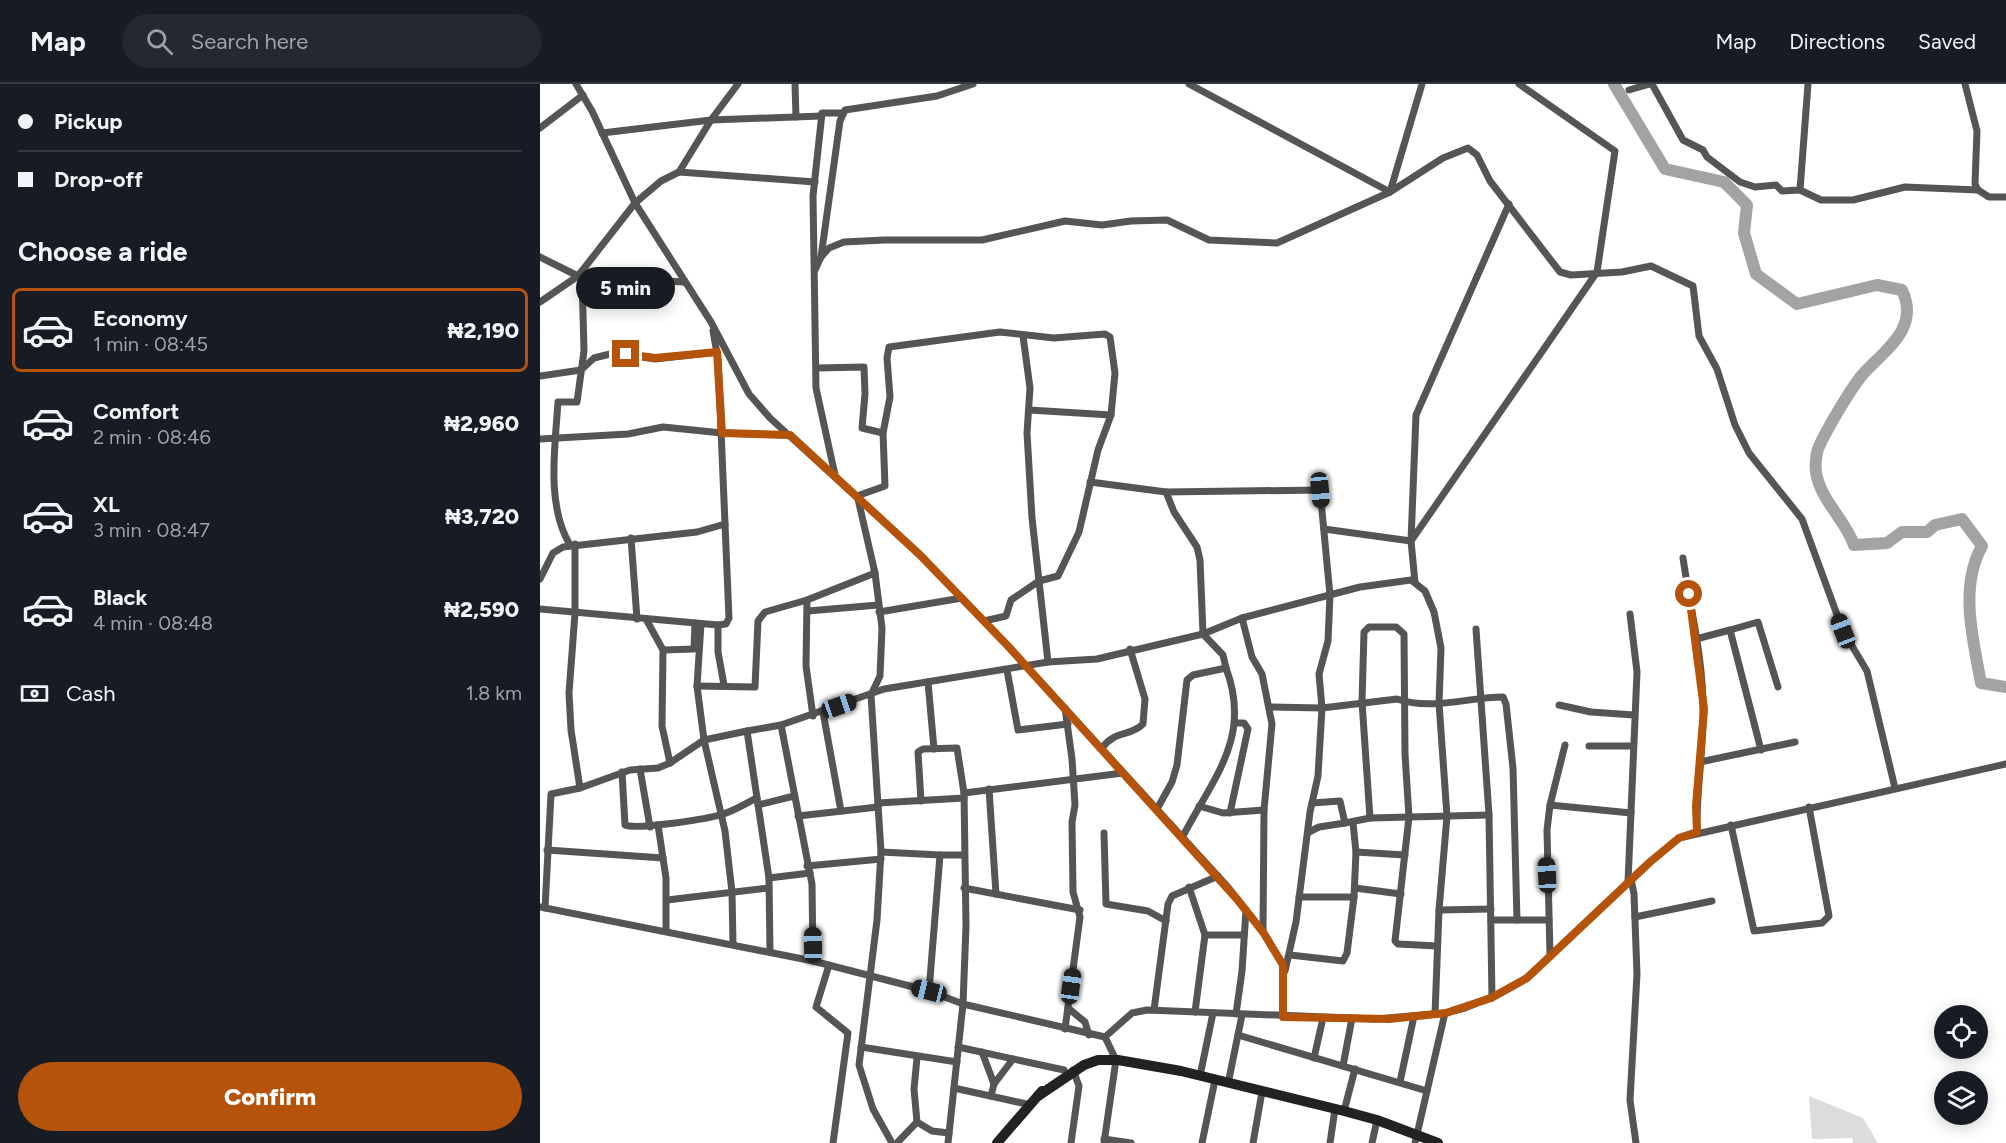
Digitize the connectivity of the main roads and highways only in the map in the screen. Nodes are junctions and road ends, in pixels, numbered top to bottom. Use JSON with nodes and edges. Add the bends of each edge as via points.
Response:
{"nodes":[{"id":1,"x":1114,"y":1056,"type":"junction"},
{"id":2,"x":1296,"y":1099,"type":"junction"},
{"id":3,"x":1416,"y":1139,"type":"edge"},
{"id":4,"x":997,"y":1143,"type":"edge"},
{"id":5,"x":1438,"y":1143,"type":"edge"}],
"edges":[{"from":1,"to":2,"type":"main road"},
{"from":1,"to":2,"type":"main road","via":[[1155,1058]]},
{"from":1,"to":4,"type":"main road","via":[[1069,1070],[1034,1100]]},
{"from":2,"to":3,"type":"main road","via":[[1377,1120]]},
{"from":3,"to":5,"type":"main road"}]}
